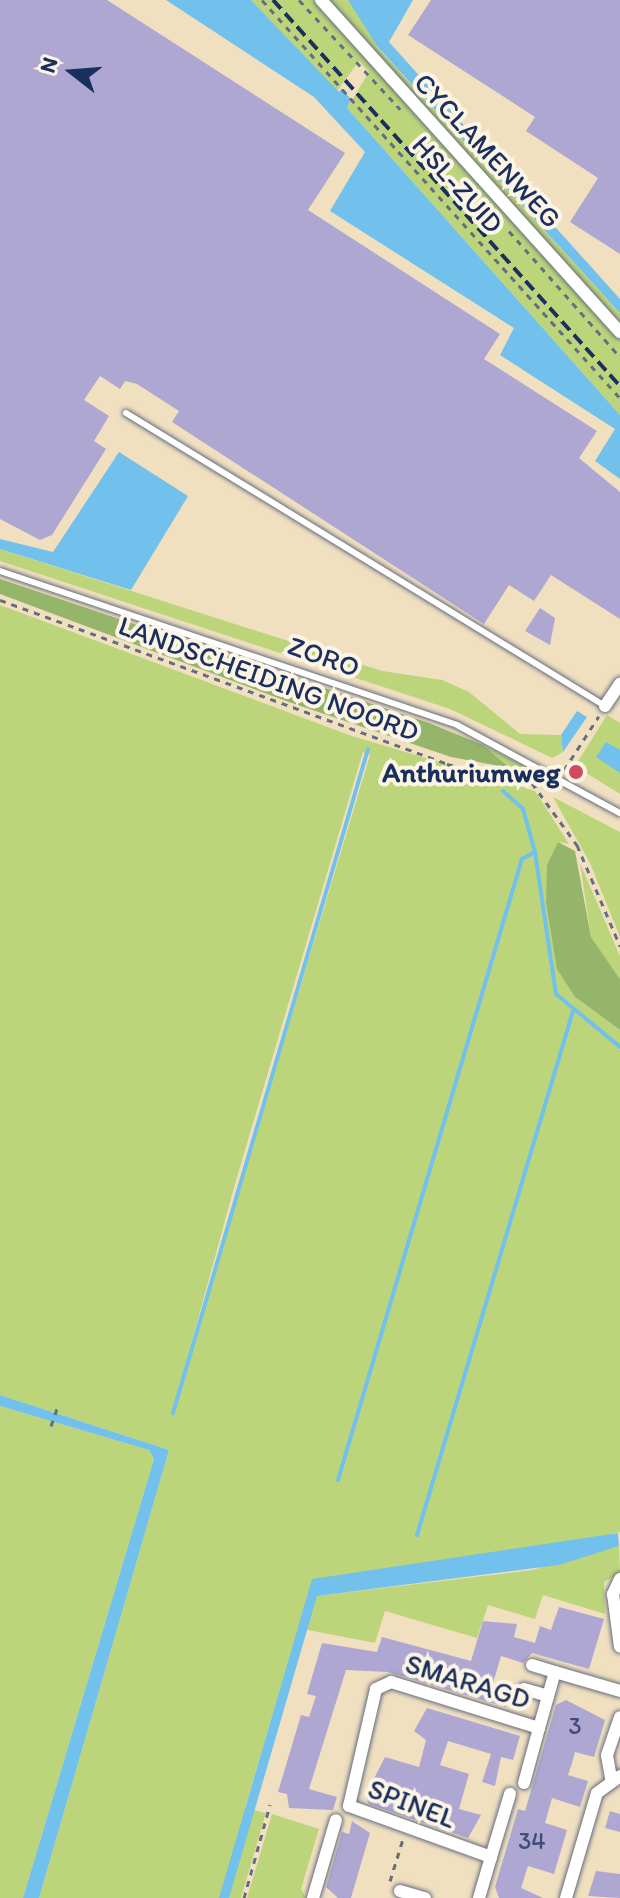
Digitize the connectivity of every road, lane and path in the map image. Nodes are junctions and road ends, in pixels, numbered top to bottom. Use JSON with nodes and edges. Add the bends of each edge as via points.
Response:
{"nodes":[{"id":1,"x":262,"y":0,"type":"edge"},
{"id":2,"x":299,"y":0,"type":"edge"},
{"id":3,"x":321,"y":0,"type":"edge"},
{"id":4,"x":405,"y":115,"type":"dead end"},
{"id":5,"x":506,"y":227,"type":"dead end"},
{"id":6,"x":620,"y":332,"type":"edge"},
{"id":7,"x":620,"y":357,"type":"edge"},
{"id":8,"x":620,"y":398,"type":"edge"},
{"id":9,"x":126,"y":413,"type":"dead end"},
{"id":10,"x":0,"y":571,"type":"edge"},
{"id":11,"x":0,"y":600,"type":"edge"},
{"id":12,"x":620,"y":684,"type":"edge"},
{"id":13,"x":605,"y":706,"type":"junction"},
{"id":14,"x":560,"y":775,"type":"junction"},
{"id":15,"x":547,"y":797,"type":"junction"},
{"id":16,"x":620,"y":813,"type":"edge"},
{"id":17,"x":620,"y":946,"type":"edge"},
{"id":18,"x":58,"y":1406,"type":"dead end"},
{"id":19,"x":51,"y":1426,"type":"dead end"},
{"id":20,"x":620,"y":1579,"type":"edge"},
{"id":21,"x":620,"y":1647,"type":"edge"},
{"id":22,"x":532,"y":1665,"type":"dead end"},
{"id":23,"x":555,"y":1672,"type":"junction"},
{"id":24,"x":383,"y":1682,"type":"joint"},
{"id":25,"x":524,"y":1689,"type":"dead end"},
{"id":26,"x":620,"y":1691,"type":"edge"},
{"id":27,"x":548,"y":1696,"type":"junction"},
{"id":28,"x":620,"y":1717,"type":"edge"},
{"id":29,"x":539,"y":1728,"type":"junction"},
{"id":30,"x":616,"y":1777,"type":"edge"},
{"id":31,"x":524,"y":1783,"type":"dead end"},
{"id":32,"x":510,"y":1794,"type":"dead end"},
{"id":33,"x":270,"y":1805,"type":"dead end"},
{"id":34,"x":336,"y":1820,"type":"dead end"},
{"id":35,"x":407,"y":1828,"type":"junction"},
{"id":36,"x":491,"y":1857,"type":"junction"},
{"id":37,"x":396,"y":1890,"type":"joint"},
{"id":38,"x":244,"y":1898,"type":"edge"},
{"id":39,"x":313,"y":1898,"type":"edge"},
{"id":40,"x":425,"y":1898,"type":"edge"},
{"id":41,"x":479,"y":1898,"type":"edge"},
{"id":42,"x":566,"y":1898,"type":"edge"}],
"edges":[{"from":1,"to":8,"type":"path","name":"HSL-ZUID"},
{"from":2,"to":4,"type":"path","name":"HSL-ZUID"},
{"from":3,"to":6,"type":"street","name":"CYCLAMENWEG"},
{"from":5,"to":7,"type":"path","name":"HSL-ZUID"},
{"from":9,"to":13,"type":"lane"},
{"from":10,"to":14,"type":"lane","name":"ZORO","via":[[414,709]]},
{"from":11,"to":15,"type":"path","name":"LANDSCHEIDING NOORD","via":[[447,764],[526,780]]},
{"from":12,"to":13,"type":"street"},
{"from":13,"to":14,"type":"path"},
{"from":14,"to":15,"type":"path"},
{"from":14,"to":16,"type":"lane","name":"ZORO"},
{"from":15,"to":17,"type":"path","name":"LANDSCHEIDING NOORD","via":[[577,845]]},
{"from":18,"to":19,"type":"path"},
{"from":20,"to":21,"type":"street","via":[[613,1594]]},
{"from":22,"to":23,"type":"street","name":"SMARAGD"},
{"from":23,"to":26,"type":"street","name":"SMARAGD"},
{"from":23,"to":27,"type":"street","name":"SMARAGD"},
{"from":24,"to":29,"type":"street","name":"SMARAGD"},
{"from":24,"to":35,"type":"street","name":"SPINEL","via":[[370,1705],[348,1802],[355,1812]]},
{"from":25,"to":27,"type":"street","name":"SMARAGD"},
{"from":27,"to":29,"type":"street","name":"SMARAGD"},
{"from":28,"to":30,"type":"street","via":[[607,1755]]},
{"from":29,"to":31,"type":"street","name":"SMARAGD"},
{"from":30,"to":42,"type":"street","via":[[597,1793]]},
{"from":32,"to":36,"type":"street"},
{"from":33,"to":38,"type":"path"},
{"from":34,"to":39,"type":"street","name":"SPINEL"},
{"from":35,"to":36,"type":"street","name":"SPINEL"},
{"from":35,"to":37,"type":"path"},
{"from":36,"to":41,"type":"street"},
{"from":37,"to":40,"type":"street"}]}
